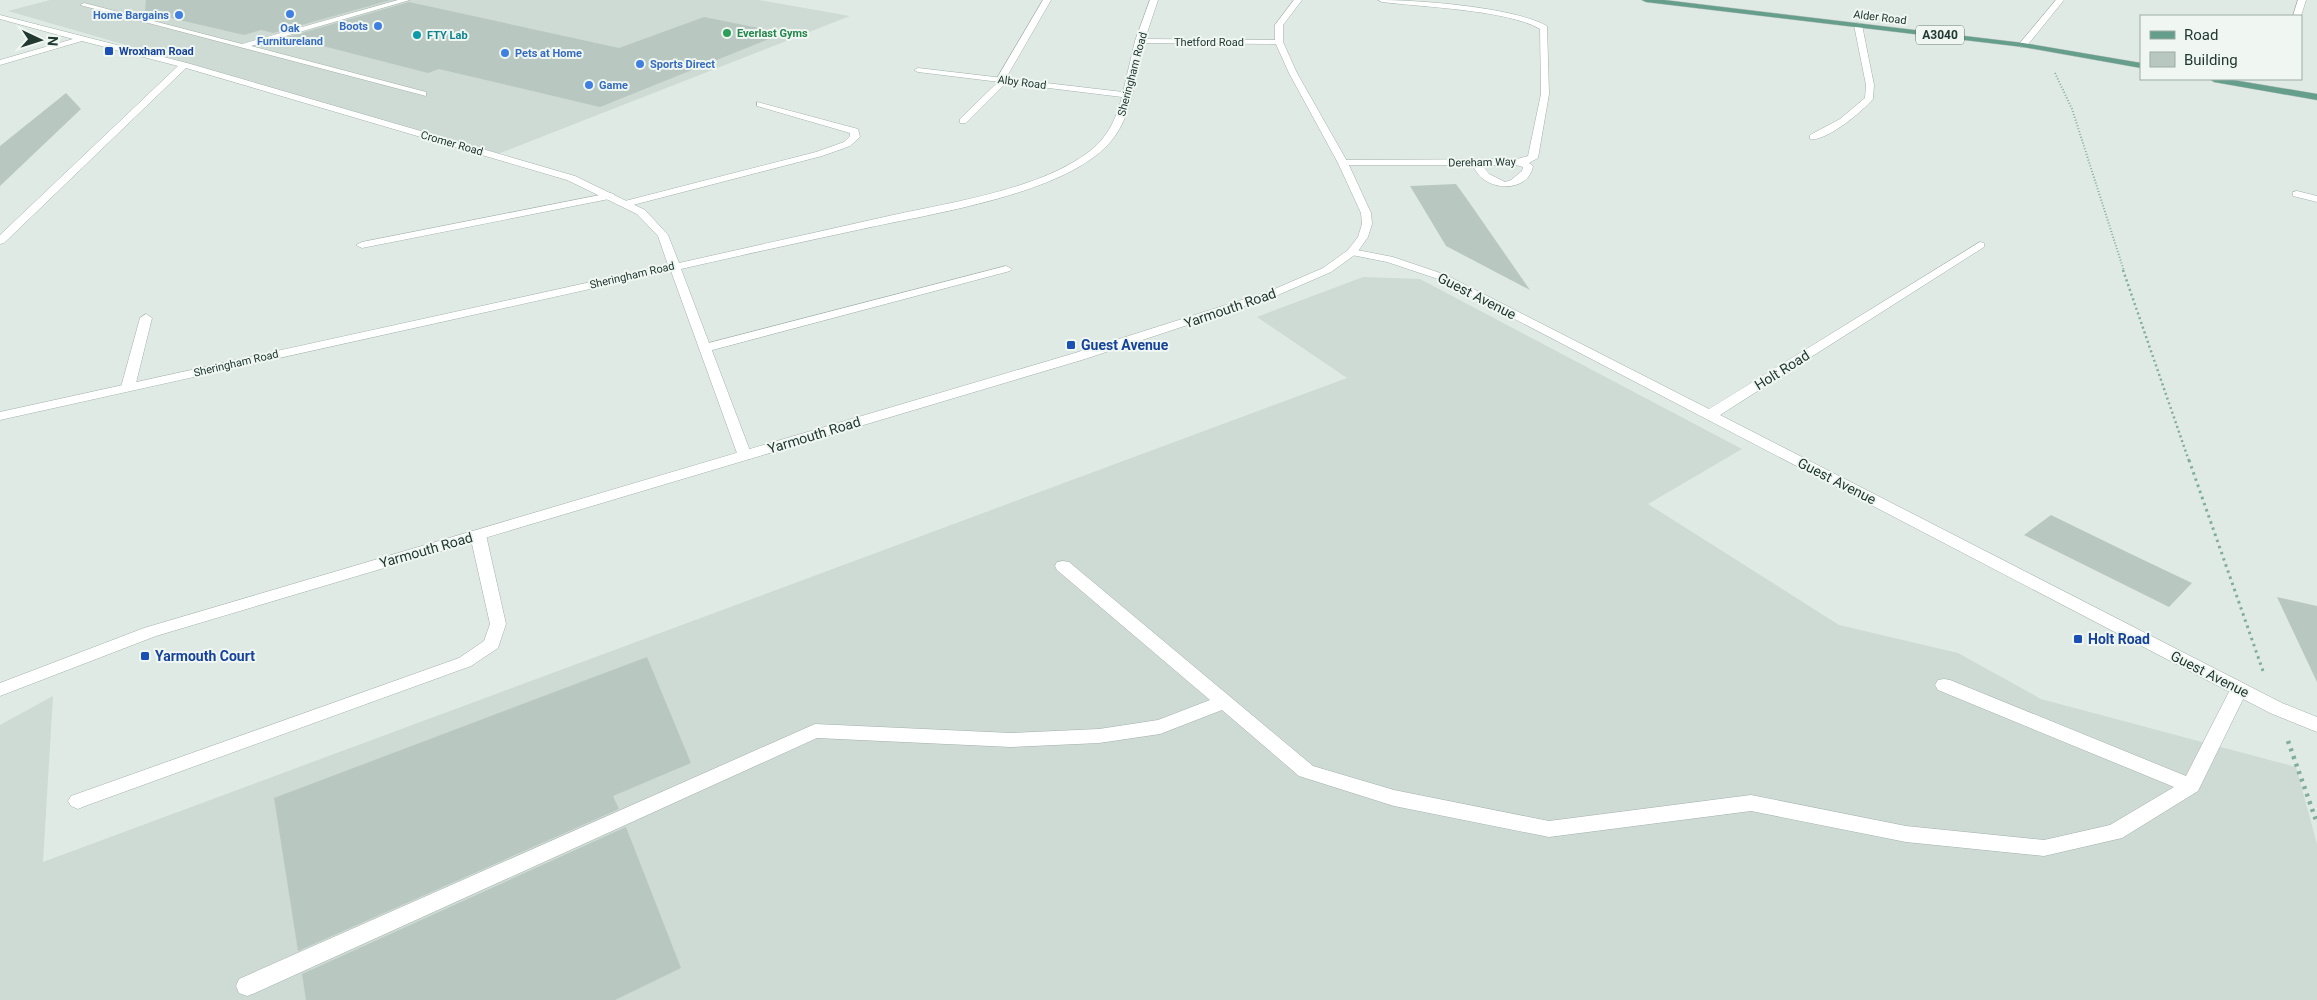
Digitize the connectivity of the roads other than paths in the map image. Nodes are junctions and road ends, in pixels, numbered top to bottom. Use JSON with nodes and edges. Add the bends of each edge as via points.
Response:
{"nodes":[{"id":1,"x":406,"y":0,"type":"edge"},
{"id":2,"x":1047,"y":0,"type":"edge"},
{"id":3,"x":1298,"y":0,"type":"edge"},
{"id":4,"x":1382,"y":0,"type":"edge"},
{"id":5,"x":1646,"y":0,"type":"edge"},
{"id":6,"x":2060,"y":0,"type":"edge"},
{"id":7,"x":2302,"y":0,"type":"edge"},
{"id":8,"x":1151,"y":1,"type":"edge"},
{"id":9,"x":84,"y":5,"type":"dead end"},
{"id":10,"x":2297,"y":15,"type":"edge"},
{"id":11,"x":0,"y":17,"type":"edge"},
{"id":12,"x":1858,"y":25,"type":"junction"},
{"id":13,"x":82,"y":39,"type":"junction"},
{"id":14,"x":1140,"y":41,"type":"junction"},
{"id":15,"x":1279,"y":42,"type":"junction"},
{"id":16,"x":2023,"y":45,"type":"junction"},
{"id":17,"x":242,"y":46,"type":"junction"},
{"id":18,"x":0,"y":62,"type":"edge"},
{"id":19,"x":184,"y":65,"type":"junction"},
{"id":20,"x":2140,"y":66,"type":"edge"},
{"id":21,"x":918,"y":70,"type":"dead end"},
{"id":22,"x":1003,"y":80,"type":"junction"},
{"id":23,"x":2220,"y":80,"type":"edge"},
{"id":24,"x":423,"y":94,"type":"dead end"},
{"id":25,"x":1126,"y":95,"type":"junction"},
{"id":26,"x":2317,"y":97,"type":"edge"},
{"id":27,"x":760,"y":104,"type":"dead end"},
{"id":28,"x":962,"y":121,"type":"dead end"},
{"id":29,"x":1813,"y":137,"type":"dead end"},
{"id":30,"x":1475,"y":162,"type":"junction"},
{"id":31,"x":1518,"y":162,"type":"junction"},
{"id":32,"x":1343,"y":163,"type":"junction"},
{"id":33,"x":2297,"y":194,"type":"dead end"},
{"id":34,"x":610,"y":196,"type":"junction"},
{"id":35,"x":2317,"y":199,"type":"edge"},
{"id":36,"x":625,"y":204,"type":"junction"},
{"id":37,"x":0,"y":241,"type":"edge"},
{"id":38,"x":362,"y":245,"type":"dead end"},
{"id":39,"x":1980,"y":245,"type":"dead end"},
{"id":40,"x":1352,"y":252,"type":"junction"},
{"id":41,"x":673,"y":266,"type":"junction"},
{"id":42,"x":1006,"y":270,"type":"dead end"},
{"id":43,"x":146,"y":318,"type":"dead end"},
{"id":44,"x":705,"y":348,"type":"junction"},
{"id":45,"x":128,"y":387,"type":"junction"},
{"id":46,"x":1710,"y":415,"type":"junction"},
{"id":47,"x":0,"y":416,"type":"edge"},
{"id":48,"x":745,"y":456,"type":"junction"},
{"id":49,"x":478,"y":535,"type":"junction"},
{"id":50,"x":1063,"y":566,"type":"dead end"},
{"id":51,"x":1944,"y":685,"type":"dead end"},
{"id":52,"x":0,"y":690,"type":"edge"},
{"id":53,"x":2239,"y":690,"type":"junction"},
{"id":54,"x":1224,"y":702,"type":"junction"},
{"id":55,"x":2317,"y":725,"type":"edge"},
{"id":56,"x":2191,"y":786,"type":"junction"},
{"id":57,"x":78,"y":801,"type":"dead end"},
{"id":58,"x":247,"y":986,"type":"dead end"}],
"edges":[{"from":1,"to":17,"type":"street"},
{"from":2,"to":22,"type":"street"},
{"from":3,"to":15,"type":"street","via":[[1279,25]]},
{"from":4,"to":31,"type":"street","name":"Dereham Way","via":[[1519,18],[1542,25],[1544,94],[1533,158]]},
{"from":5,"to":12,"type":"main road","name":"Alder Road","number":"A3040"},
{"from":6,"to":16,"type":"street"},
{"from":7,"to":10,"type":"street"},
{"from":8,"to":14,"type":"street","name":"Sheringham Road"},
{"from":9,"to":17,"type":"street"},
{"from":11,"to":13,"type":"street","name":"Cromer Road"},
{"from":12,"to":16,"type":"main road","name":"Alder Road","number":"A3040"},
{"from":12,"to":29,"type":"street","via":[[1870,86],[1869,99],[1837,125]]},
{"from":13,"to":18,"type":"street"},
{"from":13,"to":19,"type":"street","name":"Cromer Road"},
{"from":14,"to":15,"type":"street","name":"Thetford Road"},
{"from":14,"to":25,"type":"street","name":"Sheringham Road"},
{"from":15,"to":32,"type":"street","name":"Yarmouth Road","via":[[1292,73]]},
{"from":16,"to":20,"type":"main road","name":"Alder Road","number":"A3040"},
{"from":17,"to":24,"type":"street"},
{"from":19,"to":34,"type":"street","name":"Cromer Road","via":[[571,178]]},
{"from":19,"to":37,"type":"street"},
{"from":21,"to":22,"type":"street","name":"Alby Road"},
{"from":22,"to":25,"type":"street","name":"Alby Road"},
{"from":22,"to":28,"type":"street"},
{"from":23,"to":26,"type":"main road"},
{"from":25,"to":41,"type":"street","name":"Sheringham Road","via":[[1118,122],[1102,147],[1070,168],[1020,187],[968,202]]},
{"from":27,"to":36,"type":"street","via":[[854,131],[855,137],[847,144],[819,154]]},
{"from":30,"to":31,"type":"street","name":"Dereham Way"},
{"from":30,"to":31,"type":"street","via":[[1485,176],[1504,185],[1515,182],[1528,172],[1528,166]]},
{"from":30,"to":32,"type":"street","name":"Dereham Way"},
{"from":32,"to":40,"type":"street","name":"Yarmouth Road","via":[[1366,213],[1363,237]]},
{"from":33,"to":35,"type":"street"},
{"from":34,"to":36,"type":"street","name":"Cromer Road"},
{"from":34,"to":38,"type":"street"},
{"from":36,"to":41,"type":"street","name":"Cromer Road","via":[[641,212],[663,235]]},
{"from":39,"to":46,"type":"street","name":"Holt Road"},
{"from":40,"to":46,"type":"street","name":"Guest Avenue","via":[[1389,259],[1442,278]]},
{"from":40,"to":48,"type":"street","name":"Yarmouth Road","via":[[1308,279],[1186,323]]},
{"from":41,"to":44,"type":"street","name":"Cromer Road"},
{"from":41,"to":45,"type":"street","name":"Sheringham Road"},
{"from":42,"to":44,"type":"street"},
{"from":43,"to":45,"type":"street"},
{"from":44,"to":48,"type":"street","name":"Cromer Road"},
{"from":45,"to":47,"type":"street","name":"Sheringham Road"},
{"from":46,"to":53,"type":"street","name":"Guest Avenue"},
{"from":48,"to":49,"type":"street","name":"Yarmouth Road"},
{"from":49,"to":52,"type":"street","name":"Yarmouth Road","via":[[150,632]]},
{"from":49,"to":57,"type":"street","via":[[498,624],[492,644],[465,662]]},
{"from":50,"to":54,"type":"street"},
{"from":51,"to":56,"type":"street"},
{"from":53,"to":55,"type":"street","name":"Guest Avenue"},
{"from":53,"to":56,"type":"street"},
{"from":54,"to":56,"type":"street","via":[[1306,771],[1394,798],[1549,829],[1751,803],[1906,834],[2044,848],[2115,832]]},
{"from":54,"to":58,"type":"street","via":[[1160,727],[1099,736],[1011,740],[815,731]]}]}
